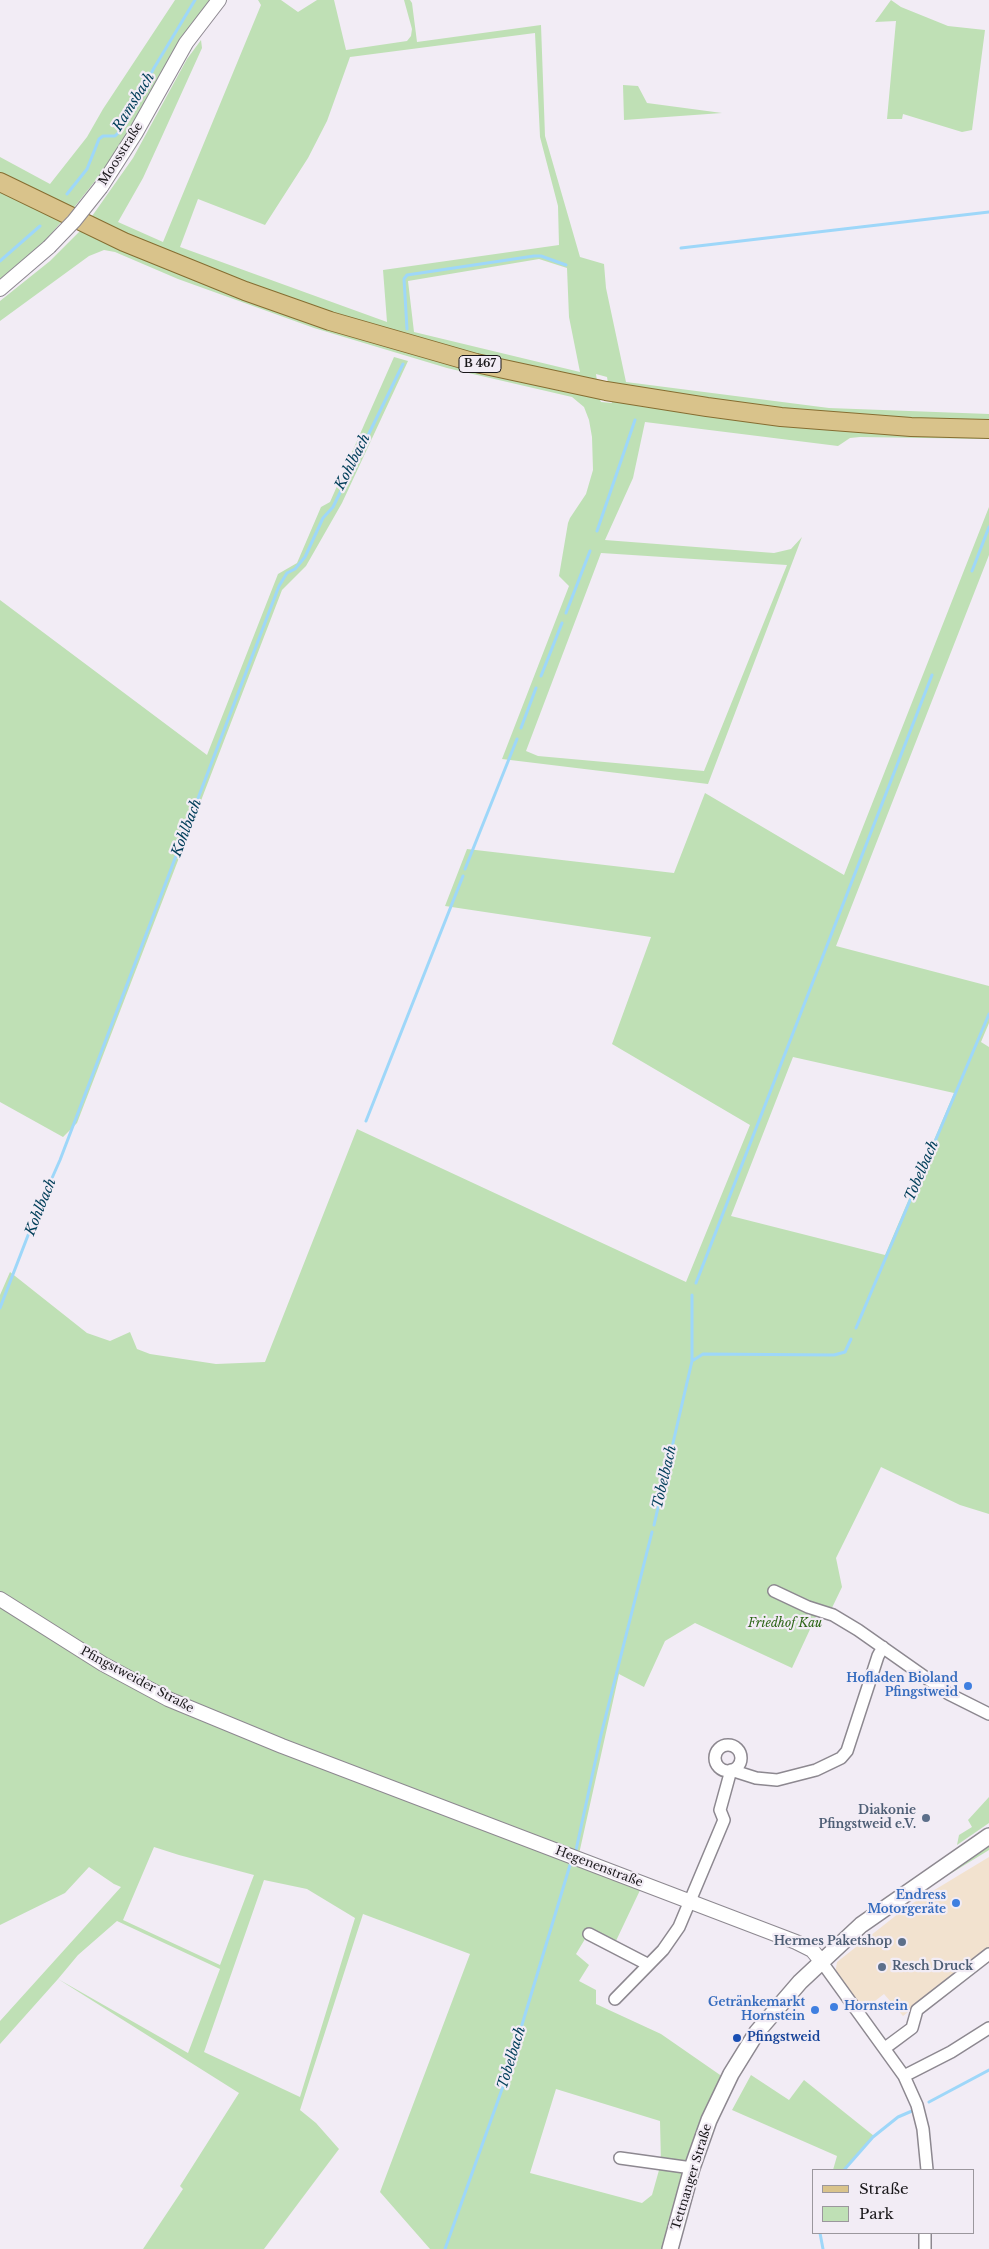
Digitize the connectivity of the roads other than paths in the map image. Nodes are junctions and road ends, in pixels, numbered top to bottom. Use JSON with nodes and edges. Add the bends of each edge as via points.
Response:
{"nodes":[{"id":1,"x":219,"y":0,"type":"edge"},
{"id":2,"x":0,"y":182,"type":"edge"},
{"id":3,"x":0,"y":289,"type":"edge"},
{"id":4,"x":989,"y":428,"type":"edge"},
{"id":5,"x":774,"y":1591,"type":"dead end"},
{"id":6,"x":0,"y":1599,"type":"edge"},
{"id":7,"x":883,"y":1647,"type":"junction"},
{"id":8,"x":989,"y":1714,"type":"edge"},
{"id":9,"x":509,"y":1832,"type":"joint"},
{"id":10,"x":989,"y":1836,"type":"edge"},
{"id":11,"x":690,"y":1900,"type":"junction"},
{"id":12,"x":589,"y":1934,"type":"dead end"},
{"id":13,"x":989,"y":1954,"type":"edge"},
{"id":14,"x":821,"y":1961,"type":"junction"},
{"id":15,"x":647,"y":1964,"type":"junction"},
{"id":16,"x":615,"y":1999,"type":"dead end"},
{"id":17,"x":989,"y":2028,"type":"edge"},
{"id":18,"x":885,"y":2048,"type":"junction"},
{"id":19,"x":904,"y":2076,"type":"junction"},
{"id":20,"x":620,"y":2158,"type":"dead end"},
{"id":21,"x":692,"y":2168,"type":"junction"},
{"id":22,"x":927,"y":2169,"type":"edge"},
{"id":23,"x":925,"y":2234,"type":"edge"},
{"id":24,"x":670,"y":2249,"type":"edge"},
{"id":25,"x":925,"y":2249,"type":"edge"}],
"edges":[{"from":1,"to":3,"type":"street","name":"Moosstraße","bridge":true,"via":[[186,43],[101,187],[49,247]]},
{"from":2,"to":4,"type":"main road","number":"B 467","via":[[124,242],[245,291],[371,333],[485,365],[633,396],[781,417],[911,427]]},
{"from":5,"to":7,"type":"street","via":[[832,1616]]},
{"from":6,"to":9,"type":"street","name":"Pfingstweider Straße","via":[[102,1664],[168,1699]]},
{"from":7,"to":8,"type":"street","via":[[949,1694]]},
{"from":7,"to":11,"type":"street","via":[[850,1744],[841,1758],[816,1770],[776,1780],[732,1770],[720,1810],[724,1820]]},
{"from":9,"to":11,"type":"street","name":"Hegenenstraße"},
{"from":10,"to":14,"type":"main road","name":"Tettnanger Straße","via":[[861,1926]]},
{"from":11,"to":14,"type":"street","name":"Hegenenstraße","via":[[796,1942],[812,1950]]},
{"from":11,"to":15,"type":"street","via":[[679,1927],[663,1950]]},
{"from":12,"to":15,"type":"street"},
{"from":13,"to":18,"type":"street","via":[[917,2010],[912,2028]]},
{"from":14,"to":18,"type":"street"},
{"from":14,"to":21,"type":"main road","name":"Tettnanger Straße","via":[[780,2004],[744,2051],[718,2099]]},
{"from":15,"to":16,"type":"street"},
{"from":17,"to":19,"type":"street"},
{"from":18,"to":19,"type":"street"},
{"from":19,"to":22,"type":"street","via":[[917,2105],[926,2141]]},
{"from":20,"to":21,"type":"street"},
{"from":21,"to":24,"type":"main road","name":"Tettnanger Straße"},
{"from":23,"to":25,"type":"street"}]}
